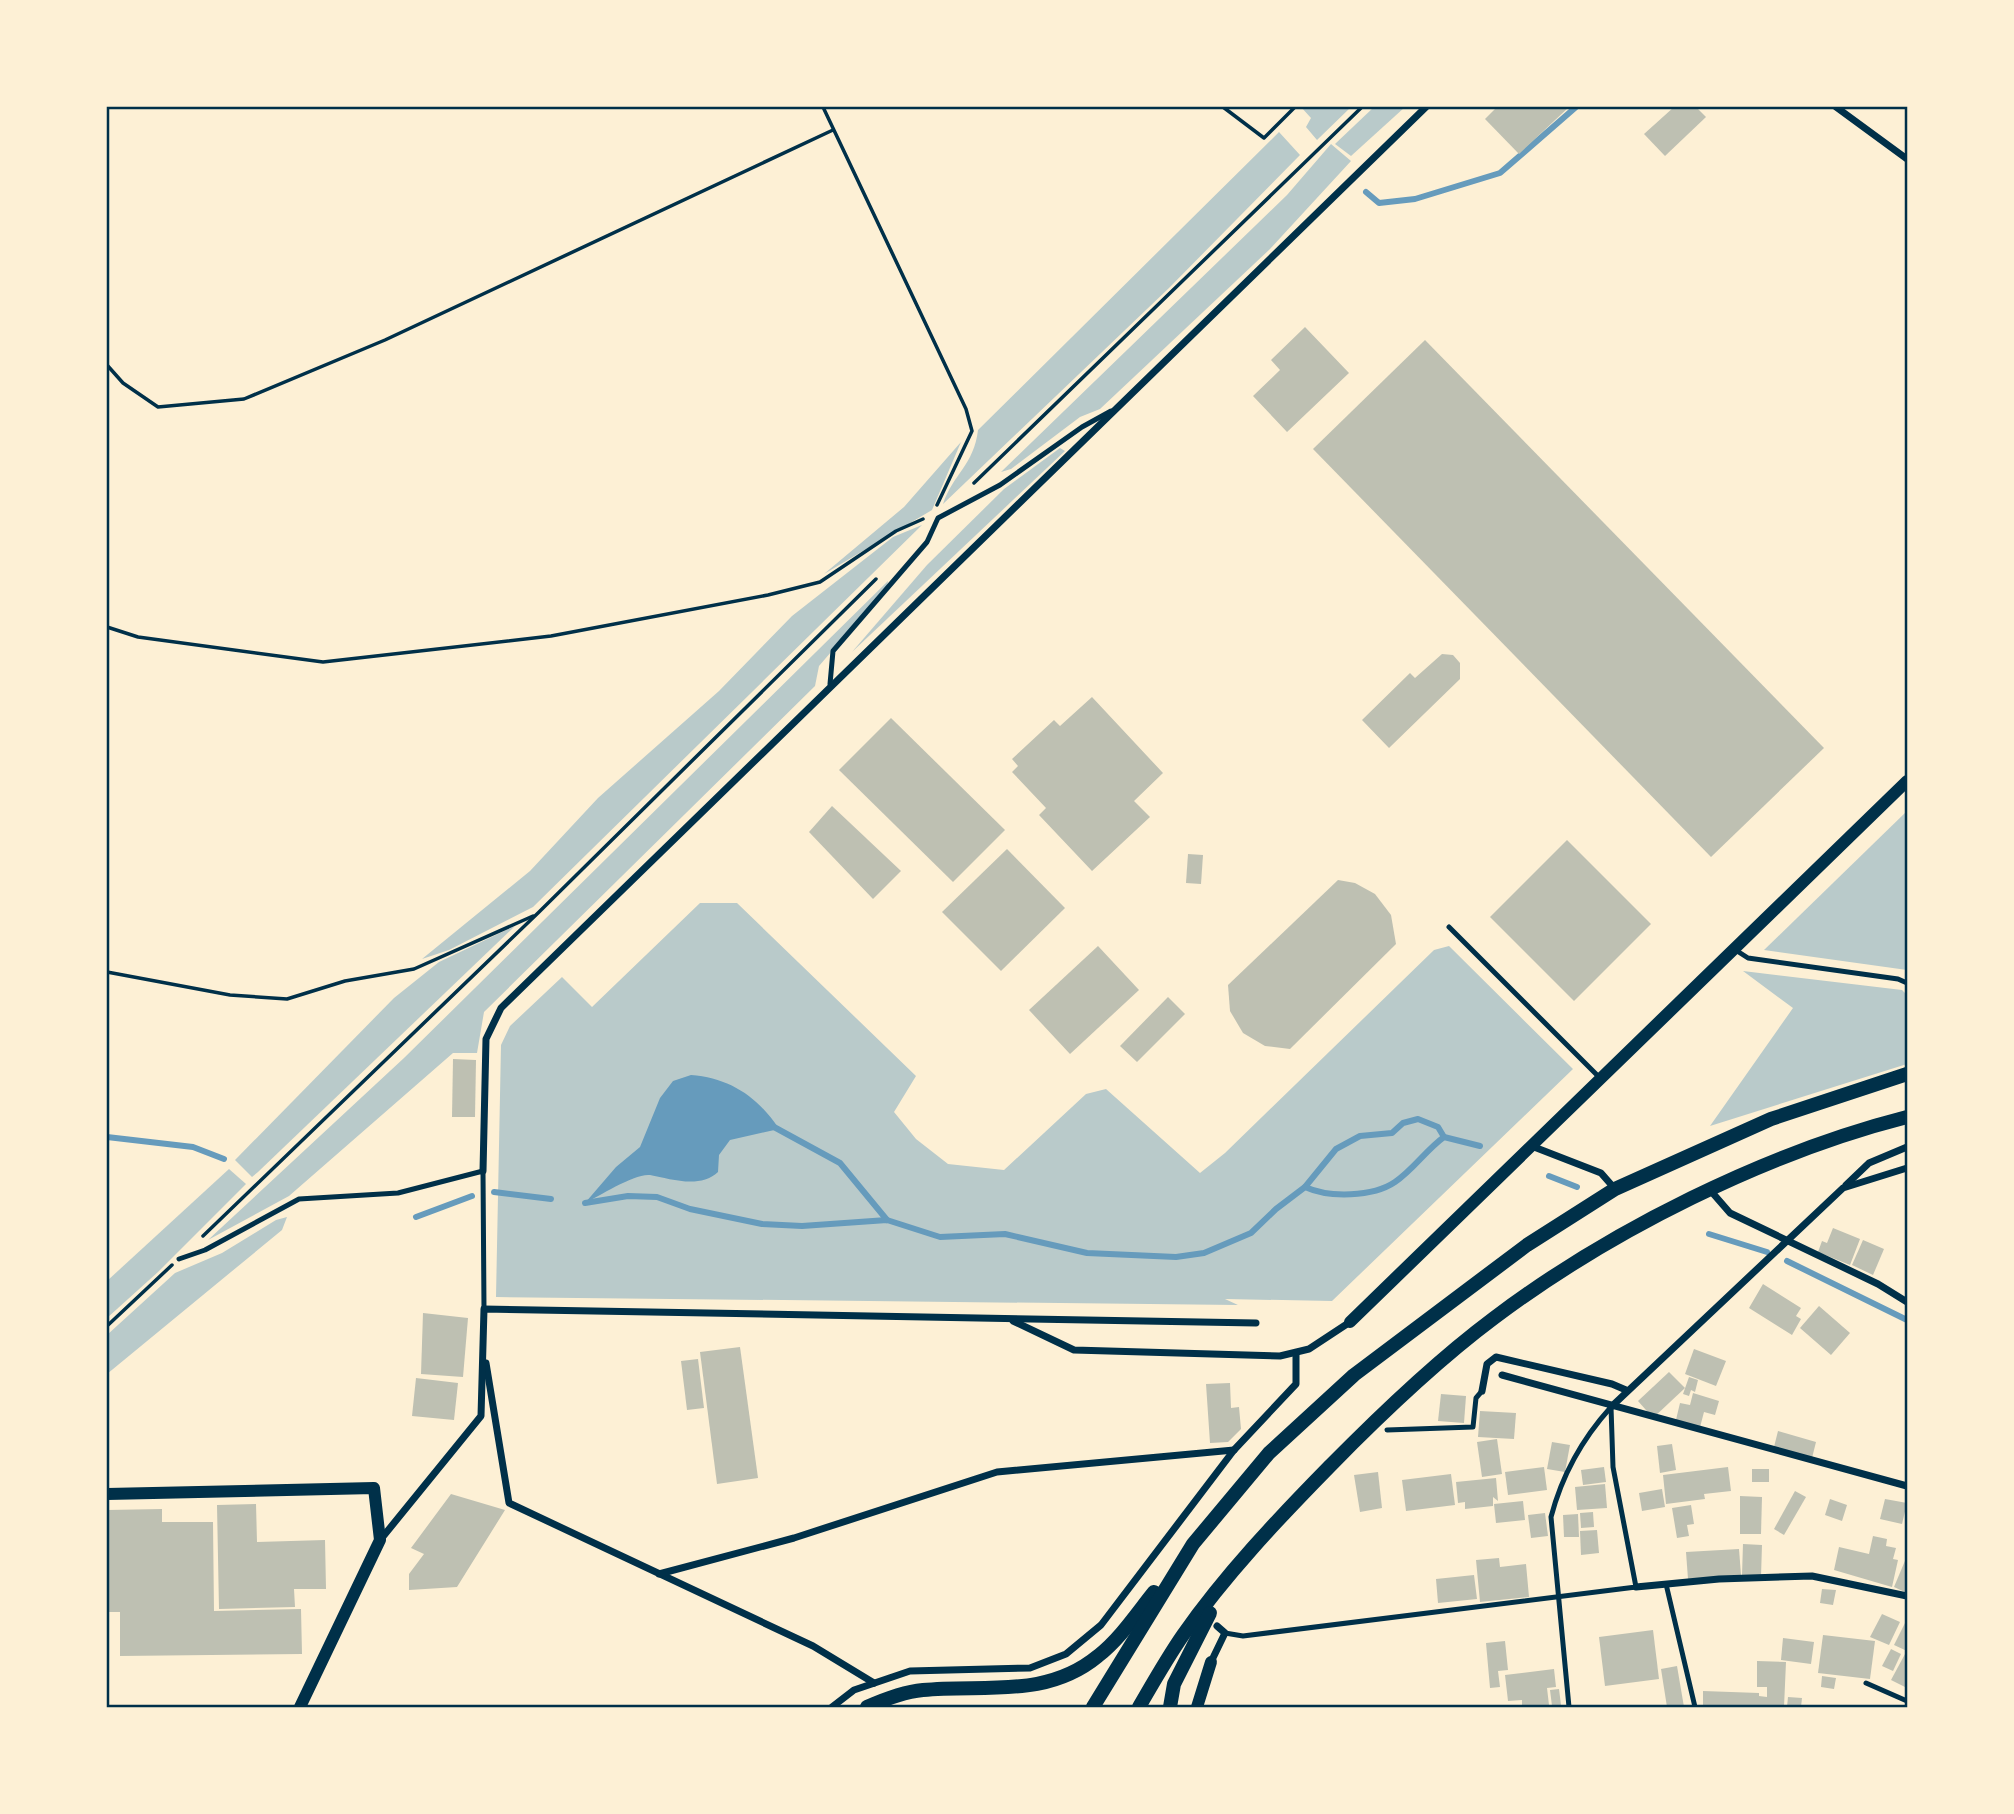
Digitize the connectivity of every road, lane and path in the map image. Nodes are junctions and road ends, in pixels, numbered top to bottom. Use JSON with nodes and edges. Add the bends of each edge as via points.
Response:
{"nodes":[{"id":1,"x":822,"y":107,"type":"edge"},
{"id":2,"x":1223,"y":107,"type":"edge"},
{"id":3,"x":1295,"y":107,"type":"edge"},
{"id":4,"x":1362,"y":107,"type":"edge"},
{"id":5,"x":1426,"y":107,"type":"edge"},
{"id":6,"x":1836,"y":107,"type":"edge"},
{"id":7,"x":833,"y":130,"type":"junction"},
{"id":8,"x":1907,"y":159,"type":"edge"},
{"id":9,"x":107,"y":365,"type":"edge"},
{"id":10,"x":1113,"y":409,"type":"junction"},
{"id":11,"x":968,"y":489,"type":"dead end"},
{"id":12,"x":938,"y":518,"type":"junction"},
{"id":13,"x":879,"y":576,"type":"dead end"},
{"id":14,"x":107,"y":627,"type":"edge"},
{"id":15,"x":831,"y":684,"type":"junction"},
{"id":16,"x":1907,"y":781,"type":"edge"},
{"id":17,"x":538,"y":913,"type":"junction"},
{"id":18,"x":1449,"y":927,"type":"dead end"},
{"id":19,"x":1733,"y":948,"type":"junction"},
{"id":20,"x":107,"y":972,"type":"edge"},
{"id":21,"x":1907,"y":983,"type":"edge"},
{"id":22,"x":1907,"y":1074,"type":"edge"},
{"id":23,"x":1601,"y":1079,"type":"junction"},
{"id":24,"x":1907,"y":1116,"type":"edge"},
{"id":25,"x":1534,"y":1147,"type":"junction"},
{"id":26,"x":1907,"y":1147,"type":"edge"},
{"id":27,"x":1907,"y":1168,"type":"edge"},
{"id":28,"x":483,"y":1171,"type":"junction"},
{"id":29,"x":1843,"y":1188,"type":"junction"},
{"id":30,"x":1615,"y":1189,"type":"junction"},
{"id":31,"x":1710,"y":1190,"type":"junction"},
{"id":32,"x":1786,"y":1241,"type":"junction"},
{"id":33,"x":179,"y":1259,"type":"junction"},
{"id":34,"x":1907,"y":1302,"type":"edge"},
{"id":35,"x":484,"y":1309,"type":"junction"},
{"id":36,"x":1009,"y":1319,"type":"junction"},
{"id":37,"x":1350,"y":1322,"type":"joint"},
{"id":38,"x":1256,"y":1324,"type":"dead end"},
{"id":39,"x":107,"y":1326,"type":"edge"},
{"id":40,"x":483,"y":1346,"type":"junction"},
{"id":41,"x":1296,"y":1353,"type":"junction"},
{"id":42,"x":1502,"y":1375,"type":"dead end"},
{"id":43,"x":1626,"y":1390,"type":"junction"},
{"id":44,"x":1482,"y":1391,"type":"joint"},
{"id":45,"x":1611,"y":1407,"type":"junction"},
{"id":46,"x":1387,"y":1430,"type":"dead end"},
{"id":47,"x":1234,"y":1450,"type":"junction"},
{"id":48,"x":1907,"y":1486,"type":"edge"},
{"id":49,"x":107,"y":1494,"type":"edge"},
{"id":50,"x":381,"y":1539,"type":"junction"},
{"id":51,"x":1193,"y":1544,"type":"junction"},
{"id":52,"x":1142,"y":1569,"type":"junction"},
{"id":53,"x":659,"y":1574,"type":"junction"},
{"id":54,"x":1150,"y":1574,"type":"dead end"},
{"id":55,"x":1227,"y":1581,"type":"junction"},
{"id":56,"x":1666,"y":1584,"type":"junction"},
{"id":57,"x":1636,"y":1587,"type":"junction"},
{"id":58,"x":1907,"y":1596,"type":"edge"},
{"id":59,"x":1557,"y":1599,"type":"junction"},
{"id":60,"x":1217,"y":1626,"type":"dead end"},
{"id":61,"x":1225,"y":1633,"type":"junction"},
{"id":62,"x":1210,"y":1662,"type":"joint"},
{"id":63,"x":874,"y":1683,"type":"junction"},
{"id":64,"x":1866,"y":1683,"type":"dead end"},
{"id":65,"x":1907,"y":1702,"type":"edge"},
{"id":66,"x":300,"y":1707,"type":"edge"},
{"id":67,"x":832,"y":1707,"type":"edge"},
{"id":68,"x":867,"y":1707,"type":"edge"},
{"id":69,"x":1093,"y":1707,"type":"edge"},
{"id":70,"x":1139,"y":1707,"type":"edge"},
{"id":71,"x":1170,"y":1707,"type":"edge"},
{"id":72,"x":1198,"y":1707,"type":"edge"},
{"id":73,"x":1569,"y":1707,"type":"edge"},
{"id":74,"x":1695,"y":1707,"type":"edge"}],
"edges":[{"from":1,"to":7,"type":"path"},
{"from":2,"to":3,"type":"path","via":[[1264,138]]},
{"from":4,"to":11,"type":"path"},
{"from":5,"to":10,"type":"street"},
{"from":6,"to":8,"type":"street"},
{"from":7,"to":9,"type":"path","via":[[385,340],[244,399],[158,407],[123,383]]},
{"from":7,"to":12,"type":"path","via":[[966,409],[971,431],[936,506]]},
{"from":10,"to":12,"type":"lane","via":[[1000,485]]},
{"from":10,"to":15,"type":"street"},
{"from":12,"to":14,"type":"path","via":[[928,517],[896,531],[820,582],[551,635],[323,662],[138,637]]},
{"from":12,"to":15,"type":"lane","via":[[927,542],[833,651]]},
{"from":13,"to":17,"type":"path"},
{"from":15,"to":28,"type":"street","via":[[501,1008],[486,1039]]},
{"from":16,"to":19,"type":"street"},
{"from":17,"to":20,"type":"path","via":[[414,969],[345,981],[288,999],[230,995]]},
{"from":17,"to":33,"type":"path"},
{"from":18,"to":23,"type":"lane"},
{"from":19,"to":21,"type":"lane","via":[[1748,958]]},
{"from":19,"to":23,"type":"street"},
{"from":22,"to":30,"type":"main road","via":[[1771,1119]]},
{"from":23,"to":25,"type":"street"},
{"from":24,"to":31,"type":"main road","via":[[1803,1151]]},
{"from":25,"to":30,"type":"street","via":[[1601,1173]]},
{"from":25,"to":37,"type":"street"},
{"from":26,"to":29,"type":"street","via":[[1869,1163]]},
{"from":27,"to":29,"type":"street"},
{"from":28,"to":33,"type":"lane","via":[[398,1193],[299,1199],[205,1250]]},
{"from":28,"to":35,"type":"lane"},
{"from":29,"to":32,"type":"street"},
{"from":30,"to":51,"type":"main road","via":[[1527,1245],[1354,1375],[1269,1453]]},
{"from":31,"to":32,"type":"street","via":[[1730,1213]]},
{"from":31,"to":55,"type":"main road","via":[[1619,1236],[1485,1325],[1381,1415],[1280,1517]]},
{"from":32,"to":34,"type":"street"},
{"from":32,"to":43,"type":"street"},
{"from":33,"to":39,"type":"path"},
{"from":35,"to":36,"type":"street"},
{"from":35,"to":40,"type":"street"},
{"from":36,"to":38,"type":"street"},
{"from":36,"to":41,"type":"street","via":[[1074,1350]]},
{"from":37,"to":41,"type":"street","via":[[1321,1343]]},
{"from":40,"to":50,"type":"street","via":[[481,1416]]},
{"from":40,"to":53,"type":"street","via":[[509,1503]]},
{"from":41,"to":47,"type":"street","via":[[1296,1384]]},
{"from":42,"to":45,"type":"street"},
{"from":43,"to":44,"type":"street","via":[[1496,1357],[1487,1364]]},
{"from":43,"to":45,"type":"street"},
{"from":44,"to":46,"type":"lane","via":[[1476,1398],[1474,1427]]},
{"from":45,"to":48,"type":"street"},
{"from":45,"to":57,"type":"lane","via":[[1613,1467]]},
{"from":45,"to":59,"type":"lane","via":[[1584,1441],[1559,1487],[1551,1517]]},
{"from":47,"to":52,"type":"street"},
{"from":47,"to":53,"type":"street","via":[[997,1472],[794,1538]]},
{"from":49,"to":50,"type":"street","via":[[374,1488]]},
{"from":50,"to":66,"type":"street"},
{"from":51,"to":68,"type":"main road","via":[[1115,1639],[1098,1657],[1071,1674],[1026,1688],[923,1690]]},
{"from":51,"to":69,"type":"main road"},
{"from":52,"to":54,"type":"street"},
{"from":52,"to":63,"type":"street","via":[[1087,1639],[1049,1662],[1012,1671],[910,1671]]},
{"from":53,"to":63,"type":"street","via":[[813,1646]]},
{"from":55,"to":70,"type":"main road","via":[[1183,1634]]},
{"from":55,"to":71,"type":"main road","via":[[1174,1684]]},
{"from":56,"to":57,"type":"street"},
{"from":56,"to":58,"type":"street","via":[[1812,1576]]},
{"from":56,"to":74,"type":"lane"},
{"from":57,"to":59,"type":"lane"},
{"from":59,"to":61,"type":"lane","via":[[1243,1636]]},
{"from":59,"to":73,"type":"lane"},
{"from":60,"to":61,"type":"street"},
{"from":61,"to":62,"type":"street"},
{"from":62,"to":72,"type":"street"},
{"from":63,"to":67,"type":"street","via":[[854,1690]]},
{"from":64,"to":65,"type":"lane"}]}
